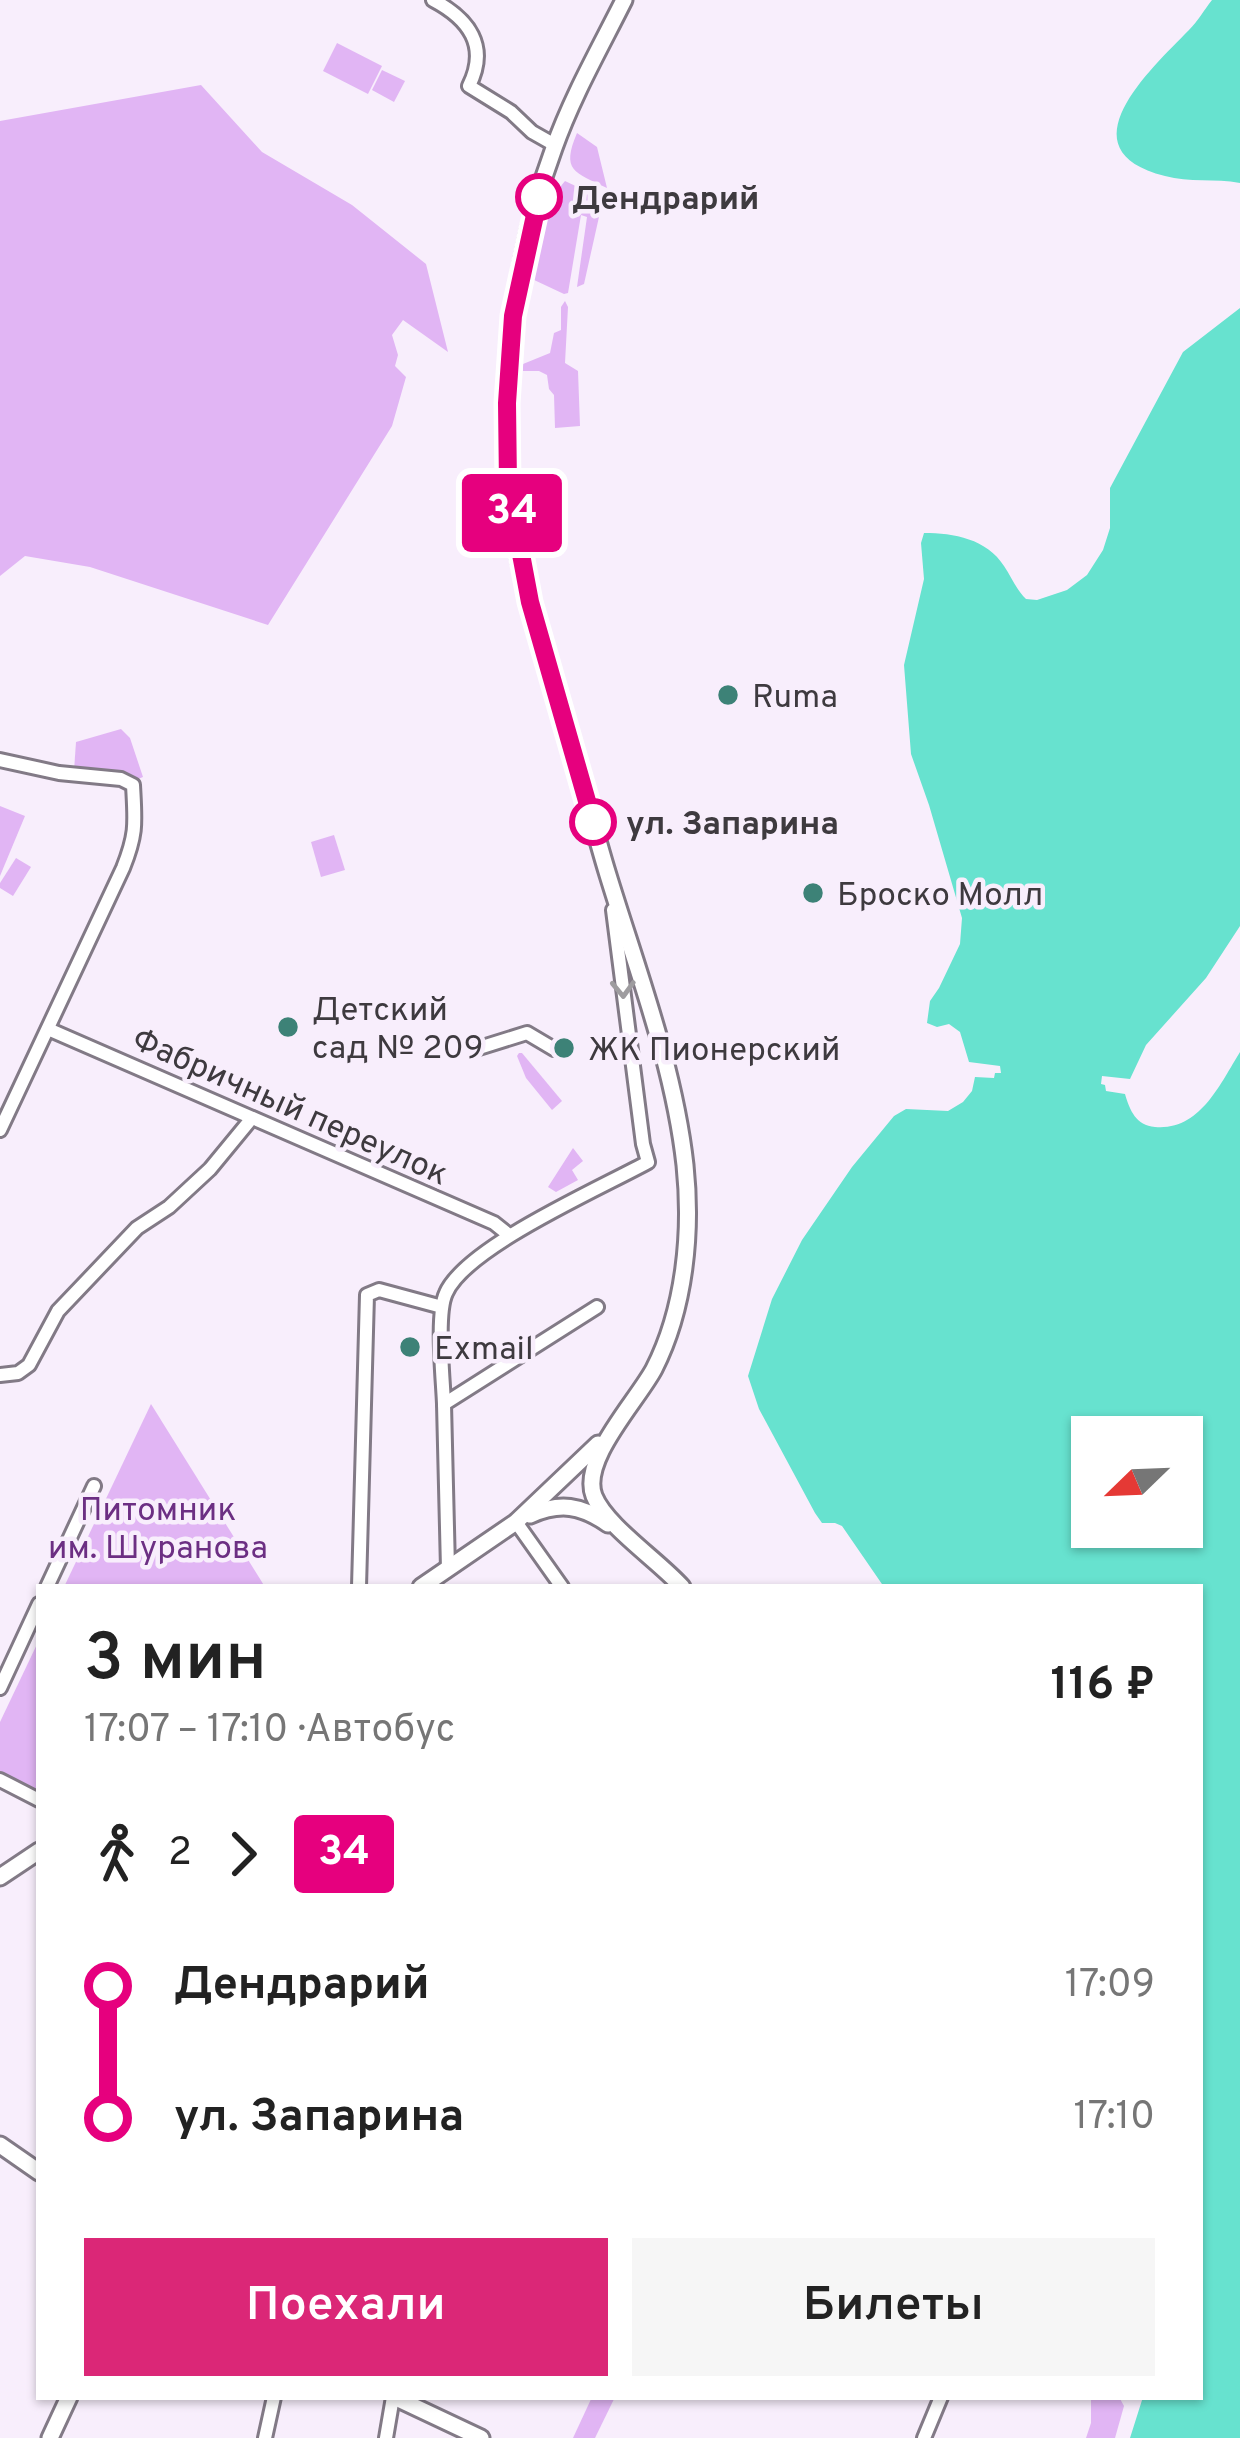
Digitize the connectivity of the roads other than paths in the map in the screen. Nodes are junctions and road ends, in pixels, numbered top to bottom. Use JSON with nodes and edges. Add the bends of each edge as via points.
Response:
{"nodes":[{"id":1,"x":433,"y":0,"type":"edge"},
{"id":2,"x":624,"y":0,"type":"edge"},
{"id":3,"x":555,"y":145,"type":"junction"},
{"id":4,"x":0,"y":760,"type":"edge"},
{"id":5,"x":608,"y":873,"type":"junction"},
{"id":6,"x":48,"y":1029,"type":"junction"},
{"id":7,"x":478,"y":1048,"type":"dead end"},
{"id":8,"x":554,"y":1049,"type":"dead end"},
{"id":9,"x":252,"y":1118,"type":"junction"},
{"id":10,"x":0,"y":1130,"type":"edge"},
{"id":11,"x":509,"y":1235,"type":"junction"},
{"id":12,"x":442,"y":1307,"type":"junction"},
{"id":13,"x":597,"y":1307,"type":"dead end"},
{"id":14,"x":0,"y":1375,"type":"edge"},
{"id":15,"x":444,"y":1404,"type":"junction"},
{"id":16,"x":621,"y":1420,"type":"junction"},
{"id":17,"x":94,"y":1486,"type":"dead end"},
{"id":18,"x":516,"y":1522,"type":"junction"},
{"id":19,"x":640,"y":1547,"type":"junction"},
{"id":20,"x":448,"y":1569,"type":"junction"},
{"id":21,"x":48,"y":1584,"type":"edge"},
{"id":22,"x":359,"y":1584,"type":"edge"},
{"id":23,"x":426,"y":1584,"type":"edge"},
{"id":24,"x":560,"y":1584,"type":"edge"},
{"id":25,"x":679,"y":1584,"type":"edge"},
{"id":26,"x":36,"y":1610,"type":"edge"},
{"id":27,"x":0,"y":1688,"type":"edge"},
{"id":28,"x":0,"y":1780,"type":"edge"},
{"id":29,"x":36,"y":1798,"type":"edge"},
{"id":30,"x":36,"y":1853,"type":"edge"},
{"id":31,"x":0,"y":1877,"type":"edge"},
{"id":32,"x":0,"y":2145,"type":"edge"},
{"id":33,"x":36,"y":2169,"type":"edge"},
{"id":34,"x":68,"y":2400,"type":"edge"},
{"id":35,"x":273,"y":2400,"type":"edge"},
{"id":36,"x":392,"y":2400,"type":"edge"},
{"id":37,"x":399,"y":2400,"type":"edge"},
{"id":38,"x":939,"y":2400,"type":"edge"},
{"id":39,"x":50,"y":2438,"type":"edge"},
{"id":40,"x":265,"y":2438,"type":"edge"},
{"id":41,"x":386,"y":2438,"type":"edge"},
{"id":42,"x":481,"y":2438,"type":"edge"},
{"id":43,"x":924,"y":2438,"type":"edge"}],
"edges":[{"from":1,"to":3,"type":"street","via":[[465,20],[475,40],[469,86]]},
{"from":2,"to":3,"type":"main road"},
{"from":3,"to":5,"type":"main road","via":[[513,316],[508,485],[530,602]]},
{"from":4,"to":6,"type":"street","via":[[133,785],[134,838]]},
{"from":5,"to":11,"type":"street","one_way":true,"via":[[648,1162]]},
{"from":5,"to":16,"type":"main road","via":[[678,1120],[689,1211],[669,1332]]},
{"from":6,"to":9,"type":"street","name":"Фабричный переулок"},
{"from":6,"to":10,"type":"street"},
{"from":7,"to":8,"type":"street","via":[[527,1033]]},
{"from":9,"to":11,"type":"street","name":"Фабричный переулок"},
{"from":9,"to":14,"type":"street","via":[[201,1179],[137,1228],[58,1311],[29,1365]]},
{"from":11,"to":12,"type":"street","via":[[463,1271]]},
{"from":12,"to":15,"type":"street"},
{"from":12,"to":22,"type":"street","via":[[379,1290],[367,1295]]},
{"from":13,"to":15,"type":"street"},
{"from":15,"to":20,"type":"street"},
{"from":16,"to":18,"type":"main road"},
{"from":16,"to":19,"type":"main road","via":[[590,1475],[592,1493]]},
{"from":17,"to":21,"type":"street"},
{"from":18,"to":19,"type":"main road","via":[[568,1506],[585,1509]]},
{"from":18,"to":20,"type":"main road"},
{"from":18,"to":24,"type":"street"},
{"from":19,"to":25,"type":"main road"},
{"from":20,"to":23,"type":"main road"},
{"from":26,"to":27,"type":"street"},
{"from":28,"to":29,"type":"street"},
{"from":30,"to":31,"type":"main road"},
{"from":32,"to":33,"type":"main road"},
{"from":34,"to":39,"type":"main road"},
{"from":35,"to":40,"type":"street"},
{"from":36,"to":41,"type":"street"},
{"from":37,"to":42,"type":"main road"},
{"from":38,"to":43,"type":"street"}]}
